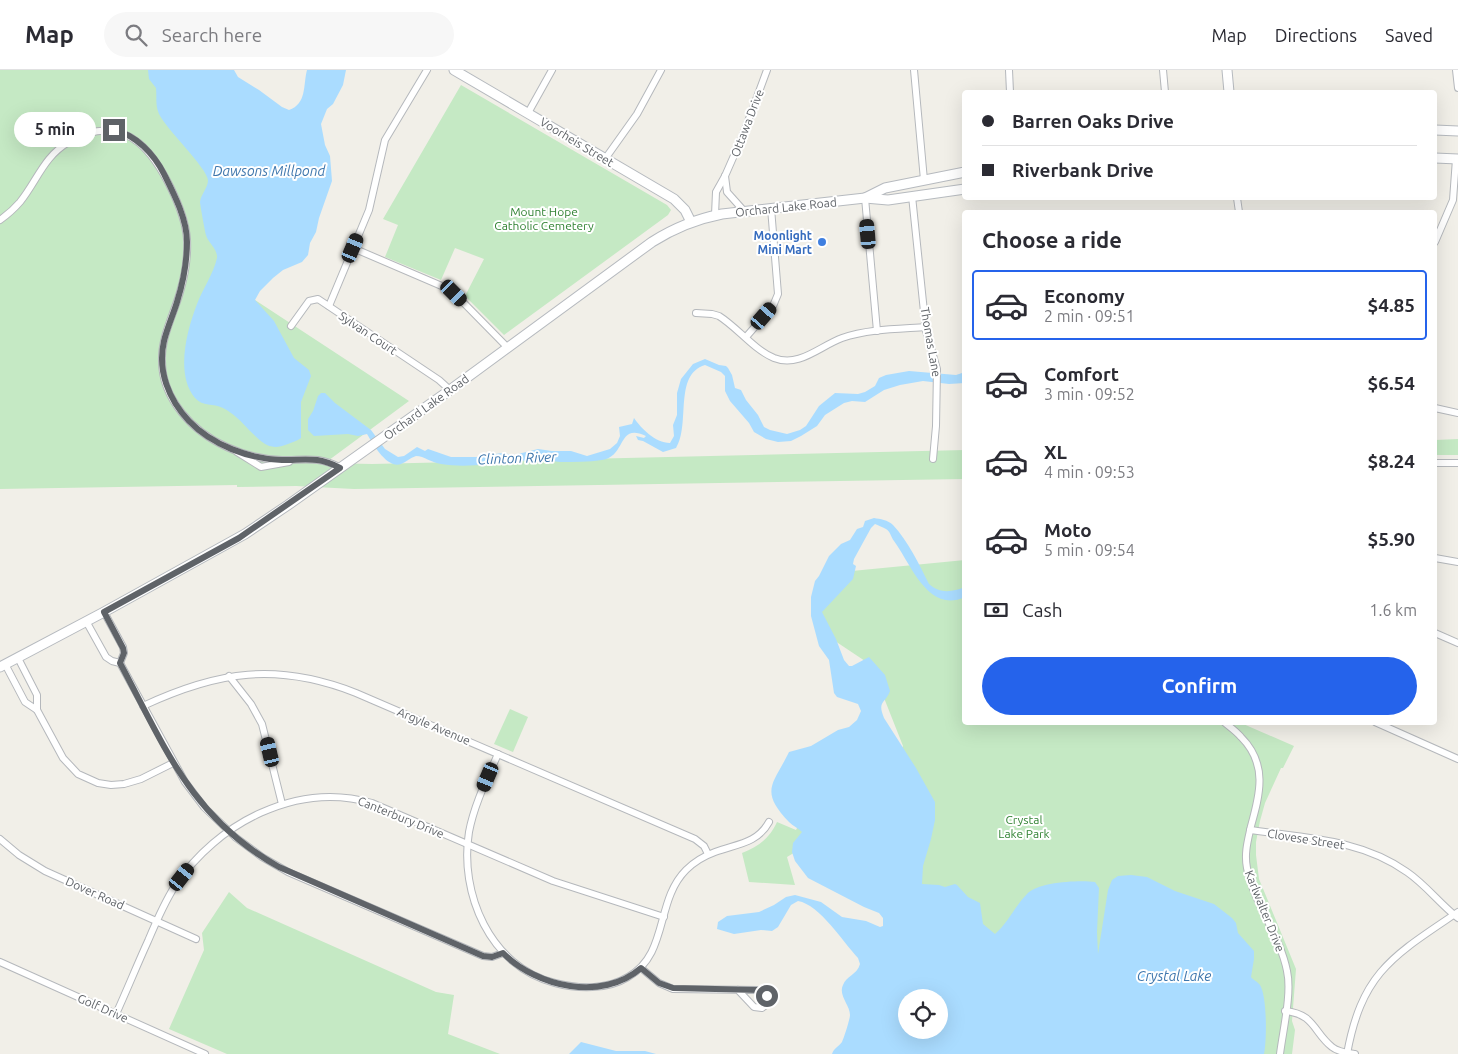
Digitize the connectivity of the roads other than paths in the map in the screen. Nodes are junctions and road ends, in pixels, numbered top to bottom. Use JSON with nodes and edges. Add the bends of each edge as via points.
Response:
{"nodes":[{"id":1,"x":427,"y":70,"type":"edge"},
{"id":2,"x":456,"y":70,"type":"edge"},
{"id":3,"x":552,"y":70,"type":"edge"},
{"id":4,"x":661,"y":70,"type":"edge"},
{"id":5,"x":767,"y":70,"type":"edge"},
{"id":6,"x":914,"y":70,"type":"edge"},
{"id":7,"x":1009,"y":70,"type":"edge"},
{"id":8,"x":1163,"y":70,"type":"edge"},
{"id":9,"x":1227,"y":70,"type":"edge"},
{"id":10,"x":1456,"y":70,"type":"edge"},
{"id":11,"x":1458,"y":88,"type":"edge"},
{"id":12,"x":1010,"y":90,"type":"edge"},
{"id":13,"x":1165,"y":90,"type":"edge"},
{"id":14,"x":1229,"y":90,"type":"edge"},
{"id":15,"x":528,"y":113,"type":"junction"},
{"id":16,"x":1437,"y":130,"type":"edge"},
{"id":17,"x":1458,"y":131,"type":"edge"},
{"id":18,"x":1437,"y":158,"type":"edge"},
{"id":19,"x":605,"y":159,"type":"junction"},
{"id":20,"x":1457,"y":159,"type":"edge"},
{"id":21,"x":962,"y":173,"type":"edge"},
{"id":22,"x":725,"y":176,"type":"junction"},
{"id":23,"x":924,"y":180,"type":"junction"},
{"id":24,"x":962,"y":189,"type":"edge"},
{"id":25,"x":912,"y":196,"type":"junction"},
{"id":26,"x":865,"y":198,"type":"junction"},
{"id":27,"x":771,"y":208,"type":"junction"},
{"id":28,"x":744,"y":211,"type":"junction"},
{"id":29,"x":715,"y":215,"type":"junction"},
{"id":30,"x":0,"y":220,"type":"edge"},
{"id":31,"x":691,"y":222,"type":"junction"},
{"id":32,"x":1437,"y":237,"type":"edge"},
{"id":33,"x":353,"y":248,"type":"junction"},
{"id":34,"x":329,"y":306,"type":"junction"},
{"id":35,"x":696,"y":314,"type":"dead end"},
{"id":36,"x":291,"y":326,"type":"dead end"},
{"id":37,"x":926,"y":327,"type":"junction"},
{"id":38,"x":877,"y":331,"type":"junction"},
{"id":39,"x":746,"y":337,"type":"junction"},
{"id":40,"x":508,"y":348,"type":"junction"},
{"id":41,"x":450,"y":390,"type":"junction"},
{"id":42,"x":1437,"y":408,"type":"edge"},
{"id":43,"x":1458,"y":413,"type":"edge"},
{"id":44,"x":227,"y":446,"type":"junction"},
{"id":45,"x":933,"y":458,"type":"dead end"},
{"id":46,"x":294,"y":460,"type":"junction"},
{"id":47,"x":1437,"y":463,"type":"edge"},
{"id":48,"x":1458,"y":463,"type":"edge"},
{"id":49,"x":340,"y":468,"type":"junction"},
{"id":50,"x":1437,"y":558,"type":"edge"},
{"id":51,"x":1458,"y":562,"type":"edge"},
{"id":52,"x":104,"y":612,"type":"junction"},
{"id":53,"x":86,"y":621,"type":"junction"},
{"id":54,"x":1437,"y":634,"type":"edge"},
{"id":55,"x":1458,"y":643,"type":"edge"},
{"id":56,"x":18,"y":658,"type":"junction"},
{"id":57,"x":120,"y":663,"type":"junction"},
{"id":58,"x":2,"y":666,"type":"edge"},
{"id":59,"x":229,"y":676,"type":"junction"},
{"id":60,"x":143,"y":706,"type":"junction"},
{"id":61,"x":37,"y":710,"type":"junction"},
{"id":62,"x":1228,"y":725,"type":"edge"},
{"id":63,"x":1382,"y":725,"type":"edge"},
{"id":64,"x":498,"y":754,"type":"junction"},
{"id":65,"x":1458,"y":759,"type":"edge"},
{"id":66,"x":173,"y":763,"type":"junction"},
{"id":67,"x":282,"y":804,"type":"junction"},
{"id":68,"x":768,"y":822,"type":"dead end"},
{"id":69,"x":1250,"y":830,"type":"junction"},
{"id":70,"x":228,"y":832,"type":"junction"},
{"id":71,"x":0,"y":839,"type":"edge"},
{"id":72,"x":468,"y":844,"type":"junction"},
{"id":73,"x":708,"y":854,"type":"junction"},
{"id":74,"x":1457,"y":915,"type":"edge"},
{"id":75,"x":664,"y":918,"type":"junction"},
{"id":76,"x":157,"y":921,"type":"junction"},
{"id":77,"x":196,"y":938,"type":"dead end"},
{"id":78,"x":503,"y":953,"type":"junction"},
{"id":79,"x":0,"y":962,"type":"edge"},
{"id":80,"x":641,"y":968,"type":"junction"},
{"id":81,"x":738,"y":990,"type":"dead end"},
{"id":82,"x":1285,"y":1011,"type":"junction"},
{"id":83,"x":116,"y":1014,"type":"junction"},
{"id":84,"x":203,"y":1053,"type":"edge"},
{"id":85,"x":1347,"y":1053,"type":"edge"},
{"id":86,"x":1280,"y":1054,"type":"edge"},
{"id":87,"x":1355,"y":1054,"type":"edge"}],
"edges":[{"from":1,"to":33,"type":"street","via":[[385,140],[372,203]]},
{"from":2,"to":15,"type":"main road","name":"Voorheis Street"},
{"from":3,"to":15,"type":"street"},
{"from":4,"to":19,"type":"street"},
{"from":5,"to":22,"type":"street","name":"Ottawa Drive"},
{"from":6,"to":23,"type":"street"},
{"from":7,"to":12,"type":"street"},
{"from":8,"to":13,"type":"street"},
{"from":9,"to":14,"type":"main road"},
{"from":10,"to":11,"type":"street"},
{"from":15,"to":19,"type":"main road","name":"Voorheis Street"},
{"from":16,"to":17,"type":"main road"},
{"from":18,"to":20,"type":"main road"},
{"from":19,"to":31,"type":"main road","name":"Voorheis Street","via":[[678,203]]},
{"from":20,"to":32,"type":"street","via":[[1453,200]]},
{"from":21,"to":23,"type":"main road","name":"Orchard Lake Road"},
{"from":22,"to":28,"type":"street","via":[[727,192]]},
{"from":22,"to":29,"type":"street","name":"Ottawa Drive","via":[[716,195]]},
{"from":23,"to":26,"type":"main road","name":"Orchard Lake Road","via":[[885,188]]},
{"from":24,"to":25,"type":"main road","name":"Orchard Lake Road"},
{"from":25,"to":26,"type":"main road","name":"Orchard Lake Road","via":[[888,200]]},
{"from":25,"to":37,"type":"street","name":"Thomas Lane"},
{"from":26,"to":27,"type":"main road","name":"Orchard Lake Road"},
{"from":26,"to":38,"type":"street"},
{"from":27,"to":28,"type":"main road","name":"Orchard Lake Road"},
{"from":27,"to":39,"type":"street","via":[[778,294],[773,306]]},
{"from":28,"to":29,"type":"main road","name":"Orchard Lake Road"},
{"from":29,"to":31,"type":"main road","name":"Orchard Lake Road"},
{"from":30,"to":44,"type":"street","via":[[18,204],[50,156],[75,139],[98,130],[112,129],[132,137],[148,151],[172,193],[187,237],[183,280],[163,346],[165,382],[189,421],[206,436]]},
{"from":31,"to":40,"type":"main road","name":"Orchard Lake Road","via":[[652,242]]},
{"from":33,"to":34,"type":"street"},
{"from":33,"to":40,"type":"street","via":[[451,290]]},
{"from":34,"to":36,"type":"street","name":"Sylvan Court","via":[[318,299],[311,300]]},
{"from":34,"to":41,"type":"street","name":"Sylvan Court"},
{"from":35,"to":39,"type":"street","via":[[719,316]]},
{"from":37,"to":38,"type":"street"},
{"from":37,"to":45,"type":"street","name":"Thomas Lane","via":[[938,385]]},
{"from":38,"to":39,"type":"street","via":[[842,338],[790,361],[769,355]]},
{"from":40,"to":41,"type":"main road","name":"Orchard Lake Road"},
{"from":41,"to":49,"type":"main road","name":"Orchard Lake Road"},
{"from":42,"to":43,"type":"street"},
{"from":44,"to":46,"type":"street","via":[[265,458]]},
{"from":44,"to":46,"type":"street","via":[[261,467]]},
{"from":46,"to":49,"type":"street","via":[[322,460]]},
{"from":47,"to":48,"type":"street"},
{"from":49,"to":52,"type":"main road","name":"Orchard Lake Road","via":[[239,538]]},
{"from":50,"to":51,"type":"street"},
{"from":52,"to":53,"type":"main road","name":"Orchard Lake Road"},
{"from":52,"to":57,"type":"street","via":[[123,648]]},
{"from":53,"to":56,"type":"main road","name":"Orchard Lake Road"},
{"from":53,"to":57,"type":"street","via":[[106,658]]},
{"from":54,"to":55,"type":"street"},
{"from":56,"to":58,"type":"main road","name":"Orchard Lake Road"},
{"from":56,"to":61,"type":"street","via":[[37,695]]},
{"from":57,"to":60,"type":"street"},
{"from":58,"to":61,"type":"street","via":[[25,702]]},
{"from":59,"to":60,"type":"street","name":"Argyle Avenue","via":[[184,688]]},
{"from":59,"to":64,"type":"street","name":"Argyle Avenue","via":[[279,674],[330,684]]},
{"from":59,"to":67,"type":"street","via":[[262,724]]},
{"from":60,"to":66,"type":"street"},
{"from":61,"to":66,"type":"street","via":[[63,758],[75,772],[93,782],[111,785],[130,783]]},
{"from":62,"to":69,"type":"street","name":"Karlwalter Drive","via":[[1248,744],[1259,769],[1259,796]]},
{"from":63,"to":65,"type":"street"},
{"from":64,"to":72,"type":"street","via":[[475,810]]},
{"from":64,"to":73,"type":"street","name":"Argyle Avenue","via":[[695,839]]},
{"from":66,"to":70,"type":"street","via":[[196,797]]},
{"from":67,"to":70,"type":"street","name":"Canterbury Drive"},
{"from":67,"to":72,"type":"street","name":"Canterbury Drive","via":[[313,797],[352,797]]},
{"from":68,"to":73,"type":"street","via":[[760,834],[748,842]]},
{"from":69,"to":74,"type":"street","name":"Clovese Street","via":[[1339,842],[1371,852],[1412,875]]},
{"from":69,"to":82,"type":"street","name":"Karlwalter Drive","via":[[1246,848],[1247,868],[1286,965]]},
{"from":70,"to":76,"type":"street","name":"Canterbury Drive","via":[[188,869],[170,894]]},
{"from":70,"to":78,"type":"street","via":[[266,859],[309,881],[483,956]]},
{"from":71,"to":76,"type":"street","name":"Dover Road","via":[[40,868]]},
{"from":72,"to":75,"type":"street","name":"Canterbury Drive","via":[[573,888]]},
{"from":72,"to":78,"type":"street","via":[[468,875],[474,899],[485,926]]},
{"from":73,"to":75,"type":"street","via":[[679,878],[671,892]]},
{"from":74,"to":85,"type":"street","via":[[1400,953],[1379,973],[1356,1016]]},
{"from":75,"to":80,"type":"street","via":[[654,949]]},
{"from":76,"to":77,"type":"street","name":"Dover Road"},
{"from":76,"to":83,"type":"street","name":"Canterbury Drive"},
{"from":78,"to":80,"type":"street","via":[[531,974],[569,985],[608,986]]},
{"from":79,"to":83,"type":"street","name":"Golf Drive"},
{"from":80,"to":81,"type":"street","via":[[659,983],[673,988]]},
{"from":82,"to":85,"type":"street","via":[[1304,1016],[1330,1046]]},
{"from":82,"to":86,"type":"street","name":"Karlwalter Drive"},
{"from":83,"to":84,"type":"street","name":"Golf Drive"},
{"from":85,"to":87,"type":"street"}]}
